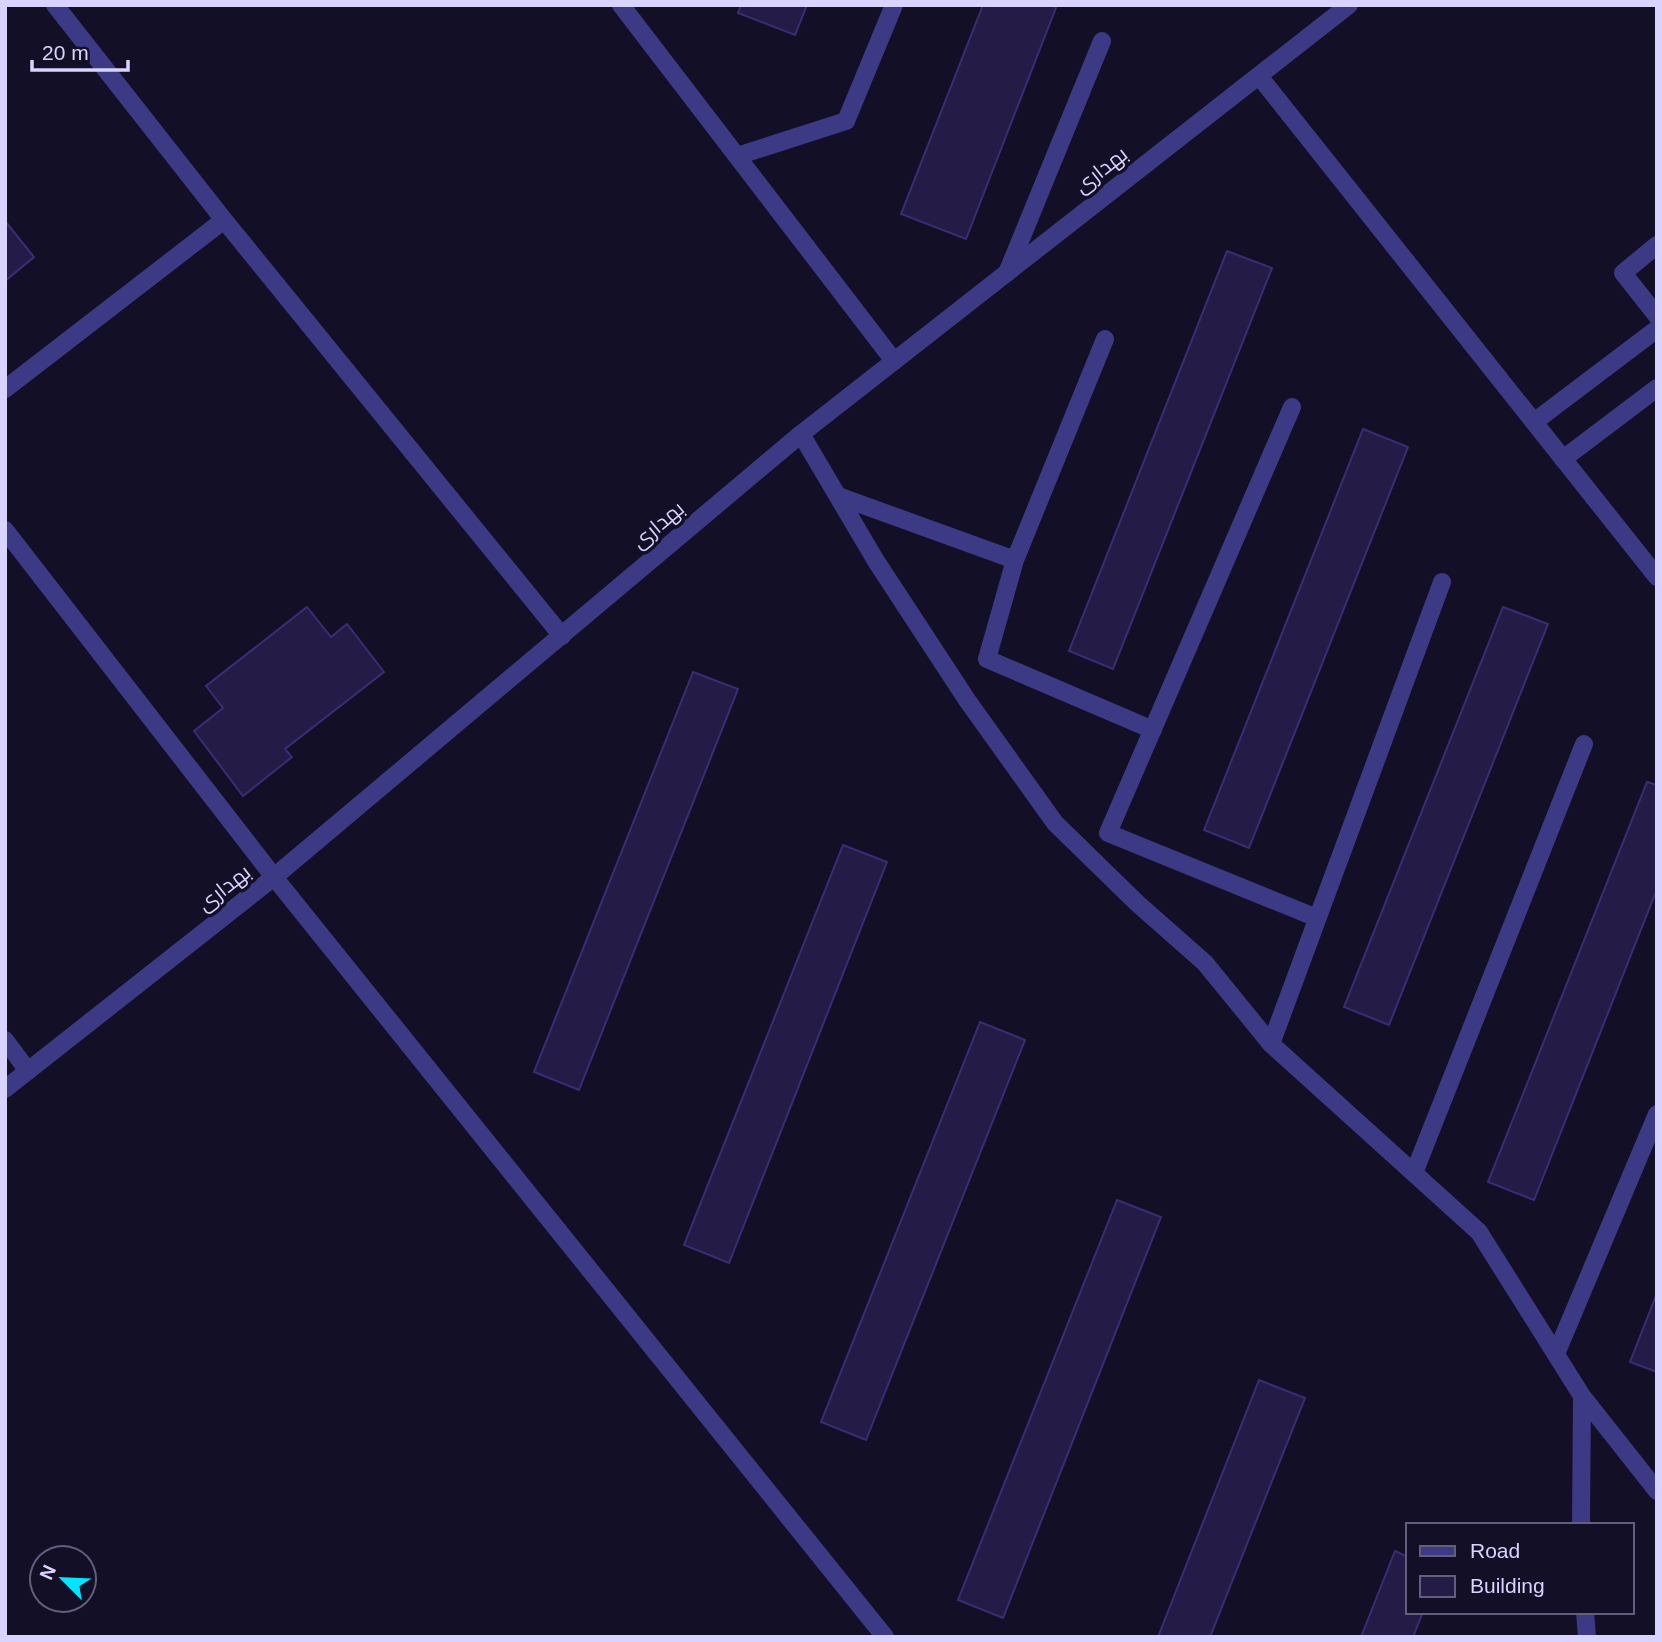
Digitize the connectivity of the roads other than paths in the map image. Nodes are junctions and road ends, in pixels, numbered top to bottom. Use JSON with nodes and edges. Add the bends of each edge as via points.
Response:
{"nodes":[{"id":1,"x":55,"y":5,"type":"edge"},
{"id":2,"x":621,"y":5,"type":"edge"},
{"id":3,"x":894,"y":5,"type":"edge"},
{"id":4,"x":1349,"y":5,"type":"edge"},
{"id":5,"x":1102,"y":41,"type":"dead end"},
{"id":6,"x":1259,"y":76,"type":"junction"},
{"id":7,"x":737,"y":156,"type":"junction"},
{"id":8,"x":224,"y":220,"type":"junction"},
{"id":9,"x":1657,"y":245,"type":"edge"},
{"id":10,"x":1007,"y":273,"type":"junction"},
{"id":11,"x":1657,"y":316,"type":"edge"},
{"id":12,"x":1657,"y":329,"type":"edge"},
{"id":13,"x":1105,"y":339,"type":"dead end"},
{"id":14,"x":894,"y":361,"type":"junction"},
{"id":15,"x":1657,"y":388,"type":"edge"},
{"id":16,"x":5,"y":389,"type":"edge"},
{"id":17,"x":1292,"y":407,"type":"dead end"},
{"id":18,"x":1534,"y":422,"type":"junction"},
{"id":19,"x":802,"y":434,"type":"junction"},
{"id":20,"x":1563,"y":459,"type":"junction"},
{"id":21,"x":838,"y":496,"type":"junction"},
{"id":22,"x":5,"y":530,"type":"edge"},
{"id":23,"x":1015,"y":560,"type":"junction"},
{"id":24,"x":1657,"y":577,"type":"edge"},
{"id":25,"x":1442,"y":582,"type":"dead end"},
{"id":26,"x":562,"y":636,"type":"junction"},
{"id":27,"x":1153,"y":730,"type":"junction"},
{"id":28,"x":1584,"y":744,"type":"dead end"},
{"id":29,"x":274,"y":877,"type":"junction"},
{"id":30,"x":1317,"y":918,"type":"junction"},
{"id":31,"x":5,"y":1040,"type":"edge"},
{"id":32,"x":1271,"y":1044,"type":"junction"},
{"id":33,"x":28,"y":1071,"type":"junction"},
{"id":34,"x":5,"y":1089,"type":"edge"},
{"id":35,"x":1657,"y":1114,"type":"edge"},
{"id":36,"x":1414,"y":1173,"type":"junction"},
{"id":37,"x":1556,"y":1354,"type":"junction"},
{"id":38,"x":1582,"y":1396,"type":"junction"},
{"id":39,"x":1657,"y":1490,"type":"edge"},
{"id":40,"x":1581,"y":1523,"type":"edge"},
{"id":41,"x":1585,"y":1614,"type":"edge"},
{"id":42,"x":885,"y":1637,"type":"edge"},
{"id":43,"x":1587,"y":1637,"type":"edge"}],
"edges":[{"from":1,"to":8,"type":"street"},
{"from":2,"to":7,"type":"street"},
{"from":3,"to":7,"type":"street","via":[[846,121]]},
{"from":4,"to":6,"type":"street","name":"بهداری"},
{"from":5,"to":10,"type":"street"},
{"from":6,"to":10,"type":"street","name":"بهداری"},
{"from":6,"to":18,"type":"street"},
{"from":7,"to":14,"type":"street"},
{"from":8,"to":16,"type":"street"},
{"from":8,"to":26,"type":"street"},
{"from":9,"to":11,"type":"street","via":[[1623,273]]},
{"from":10,"to":14,"type":"street","name":"بهداری"},
{"from":12,"to":18,"type":"street"},
{"from":13,"to":23,"type":"street"},
{"from":14,"to":19,"type":"street","name":"بهداری"},
{"from":15,"to":20,"type":"street"},
{"from":17,"to":27,"type":"street"},
{"from":18,"to":20,"type":"street"},
{"from":19,"to":21,"type":"street"},
{"from":19,"to":26,"type":"street","name":"بهداری"},
{"from":20,"to":24,"type":"street"},
{"from":21,"to":23,"type":"street"},
{"from":21,"to":32,"type":"street","via":[[967,699],[1055,823],[1205,964]]},
{"from":22,"to":29,"type":"street"},
{"from":23,"to":27,"type":"street","via":[[987,659]]},
{"from":25,"to":30,"type":"street"},
{"from":26,"to":29,"type":"street","name":"بهداری"},
{"from":27,"to":30,"type":"street","via":[[1108,833]]},
{"from":28,"to":36,"type":"street"},
{"from":29,"to":33,"type":"street","name":"بهداری"},
{"from":29,"to":42,"type":"street"},
{"from":30,"to":32,"type":"street"},
{"from":31,"to":33,"type":"street"},
{"from":32,"to":36,"type":"street"},
{"from":33,"to":34,"type":"street","name":"بهداری"},
{"from":35,"to":37,"type":"street"},
{"from":36,"to":37,"type":"street","via":[[1479,1232]]},
{"from":37,"to":38,"type":"street"},
{"from":38,"to":39,"type":"street"},
{"from":38,"to":40,"type":"street"},
{"from":41,"to":43,"type":"street"}]}
